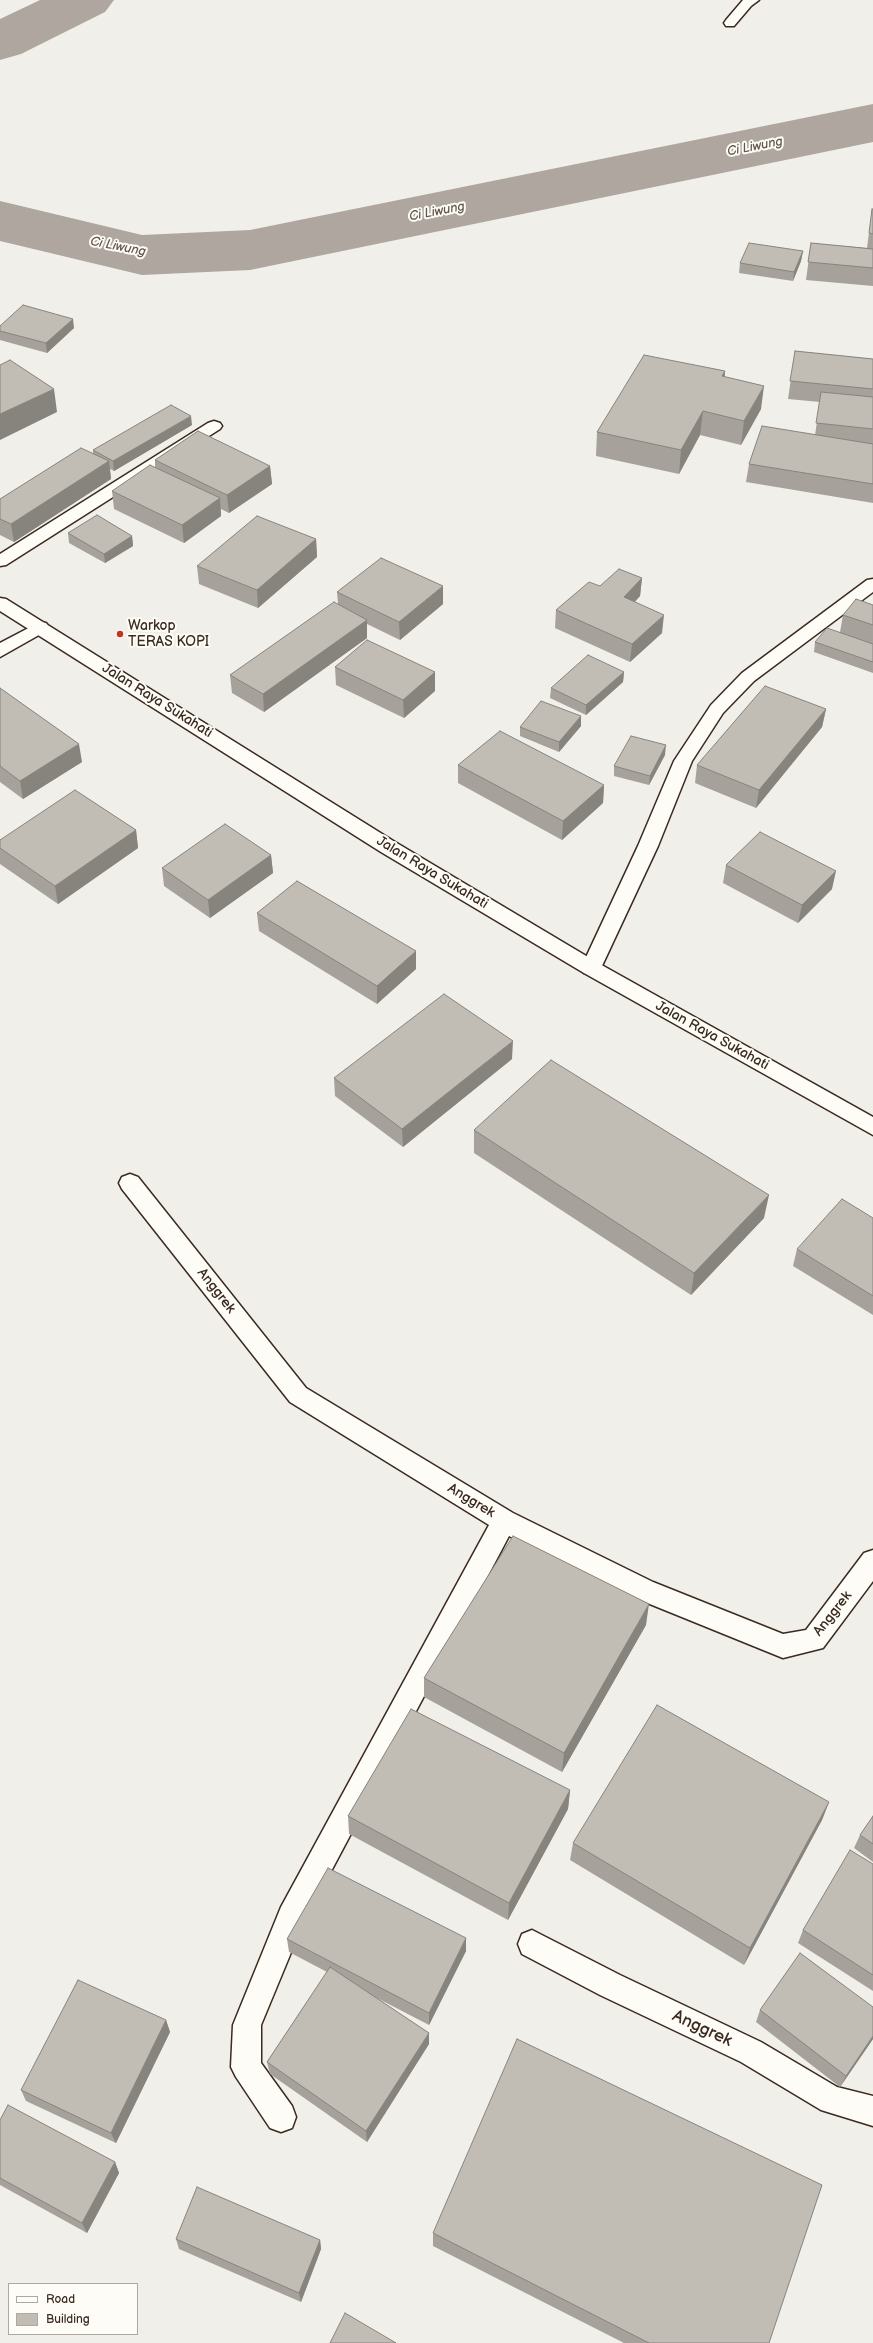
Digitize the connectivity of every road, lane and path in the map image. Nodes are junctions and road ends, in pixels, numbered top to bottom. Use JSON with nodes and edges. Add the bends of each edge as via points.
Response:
{"nodes":[{"id":1,"x":753,"y":0,"type":"edge"},
{"id":2,"x":730,"y":23,"type":"dead end"},
{"id":3,"x":214,"y":426,"type":"dead end"},
{"id":4,"x":0,"y":561,"type":"edge"},
{"id":5,"x":873,"y":584,"type":"edge"},
{"id":6,"x":0,"y":604,"type":"edge"},
{"id":7,"x":40,"y":627,"type":"junction"},
{"id":8,"x":0,"y":651,"type":"edge"},
{"id":9,"x":591,"y":968,"type":"junction"},
{"id":10,"x":873,"y":1127,"type":"edge"},
{"id":11,"x":130,"y":1183,"type":"dead end"},
{"id":12,"x":504,"y":1521,"type":"junction"},
{"id":13,"x":873,"y":1561,"type":"edge"},
{"id":14,"x":532,"y":1944,"type":"dead end"},
{"id":15,"x":873,"y":2111,"type":"edge"},
{"id":16,"x":281,"y":2117,"type":"dead end"}],
"edges":[{"from":1,"to":2,"type":"street","via":[[747,3]]},
{"from":3,"to":4,"type":"street"},
{"from":5,"to":9,"type":"street","via":[[748,677],[717,709],[683,761],[648,846]]},
{"from":6,"to":7,"type":"street","name":"Jalan Raya Sukahati"},
{"from":7,"to":8,"type":"street"},
{"from":7,"to":9,"type":"street","name":"Jalan Raya Sukahati","via":[[388,847]]},
{"from":9,"to":10,"type":"street","name":"Jalan Raya Sukahati"},
{"from":11,"to":12,"type":"street","name":"Anggrek","via":[[298,1395]]},
{"from":12,"to":13,"type":"street","name":"Anggrek","via":[[644,1590],[783,1646],[814,1640]]},
{"from":12,"to":16,"type":"street","via":[[291,1917],[247,2025],[246,2067]]},
{"from":14,"to":15,"type":"street","name":"Anggrek","via":[[610,1985],[751,2052],[831,2100]]}]}
